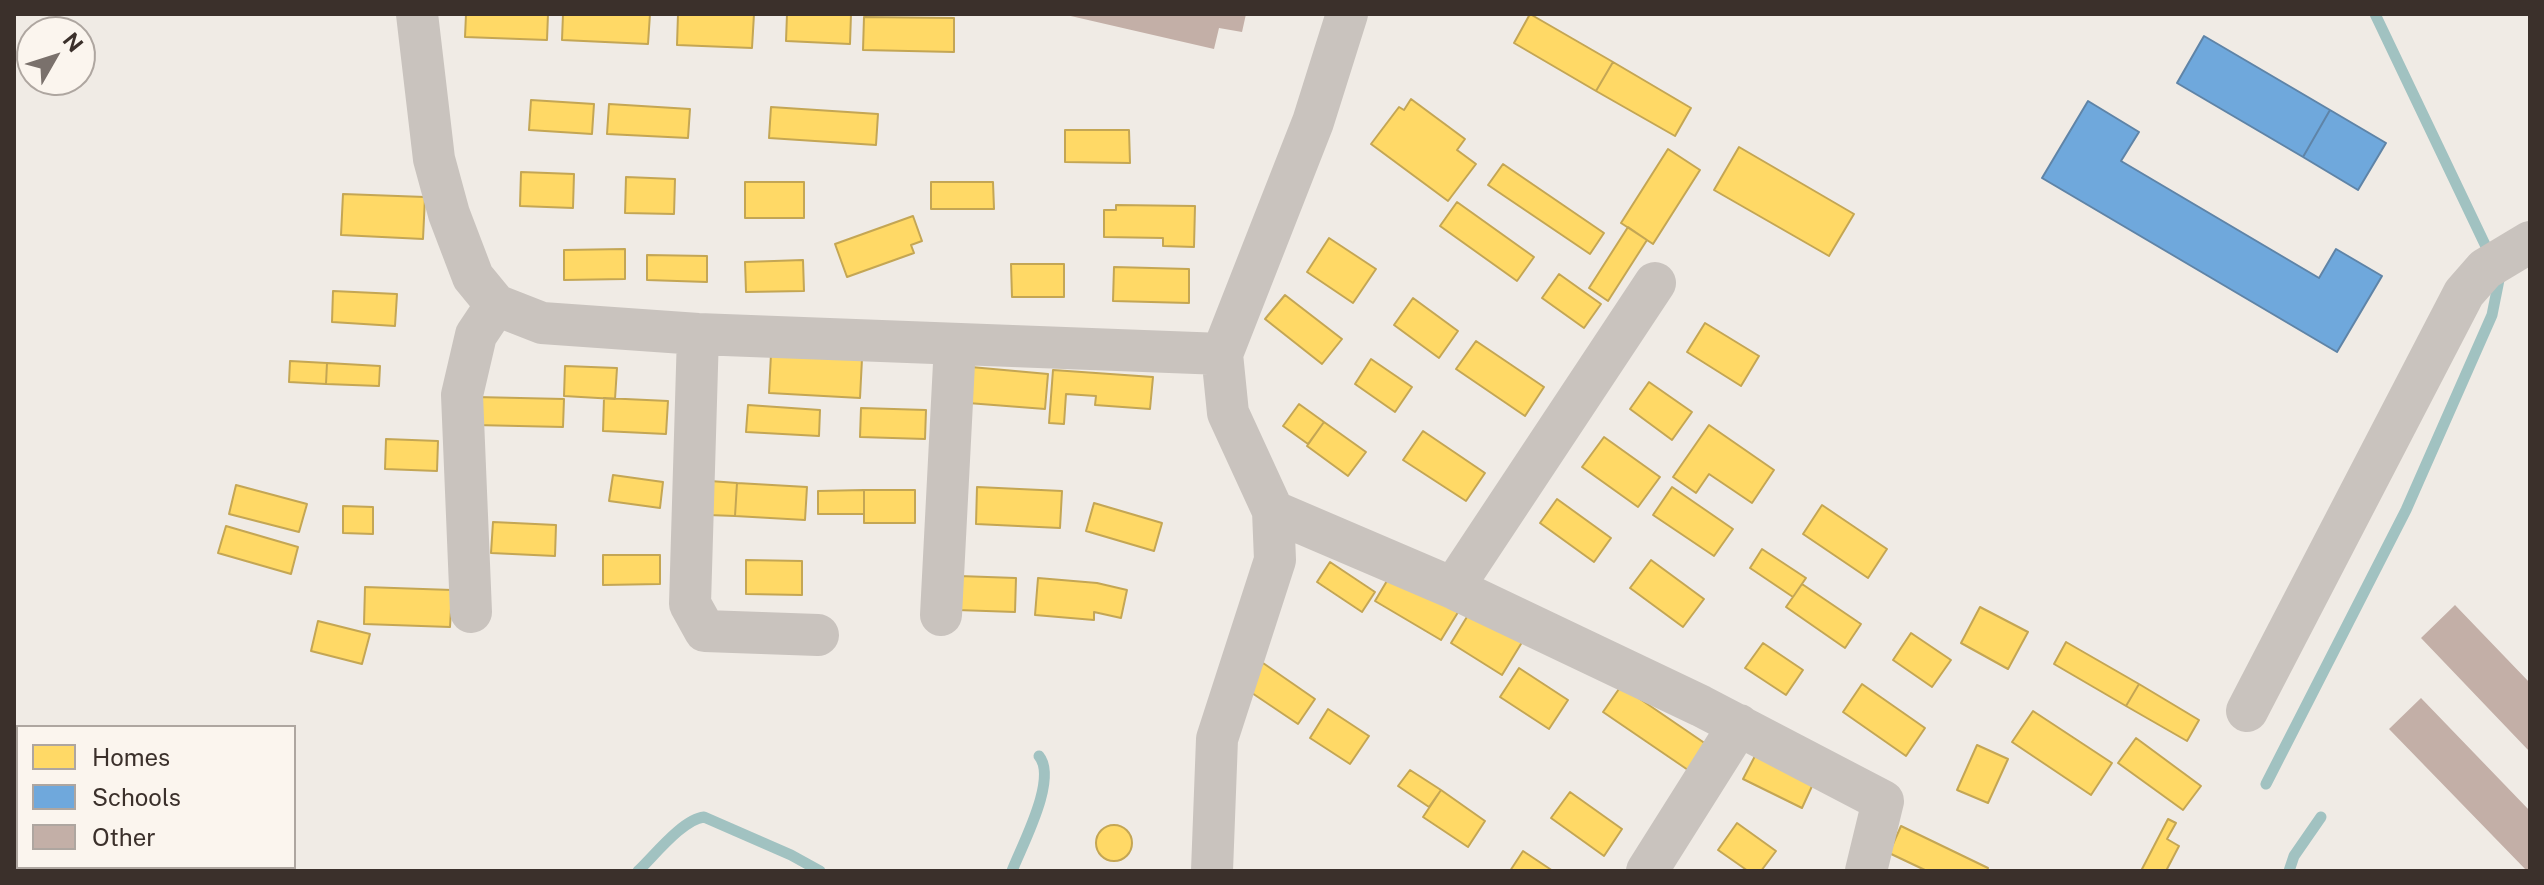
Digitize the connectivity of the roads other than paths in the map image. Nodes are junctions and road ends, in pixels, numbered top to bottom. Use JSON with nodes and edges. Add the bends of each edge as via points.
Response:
{"nodes":[{"id":1,"x":417,"y":14,"type":"edge"},
{"id":2,"x":1347,"y":14,"type":"edge"},
{"id":3,"x":2506,"y":257,"type":"edge"},
{"id":4,"x":1655,"y":283,"type":"dead end"},
{"id":5,"x":496,"y":305,"type":"junction"},
{"id":6,"x":698,"y":334,"type":"junction"},
{"id":7,"x":955,"y":344,"type":"junction"},
{"id":8,"x":1222,"y":354,"type":"junction"},
{"id":9,"x":1273,"y":511,"type":"junction"},
{"id":10,"x":1453,"y":588,"type":"junction"},
{"id":11,"x":471,"y":612,"type":"dead end"},
{"id":12,"x":941,"y":615,"type":"dead end"},
{"id":13,"x":818,"y":635,"type":"dead end"},
{"id":14,"x":2247,"y":711,"type":"dead end"},
{"id":15,"x":1739,"y":725,"type":"junction"},
{"id":16,"x":1212,"y":871,"type":"edge"},
{"id":17,"x":1647,"y":871,"type":"edge"},
{"id":18,"x":1866,"y":871,"type":"edge"}],
"edges":[{"from":1,"to":5,"type":"street","via":[[434,159],[473,277]]},
{"from":2,"to":8,"type":"street","via":[[1313,122]]},
{"from":3,"to":14,"type":"street","via":[[2464,293]]},
{"from":4,"to":10,"type":"street"},
{"from":5,"to":6,"type":"street","via":[[542,323]]},
{"from":5,"to":11,"type":"street","via":[[476,335],[462,395]]},
{"from":6,"to":7,"type":"street"},
{"from":6,"to":13,"type":"street","via":[[690,604],[705,631]]},
{"from":7,"to":8,"type":"street"},
{"from":7,"to":12,"type":"street"},
{"from":8,"to":9,"type":"street","via":[[1228,413]]},
{"from":9,"to":10,"type":"street"},
{"from":9,"to":16,"type":"street","via":[[1275,560],[1217,739]]},
{"from":10,"to":15,"type":"street"},
{"from":15,"to":17,"type":"street"},
{"from":15,"to":18,"type":"street","via":[[1883,801]]}]}
